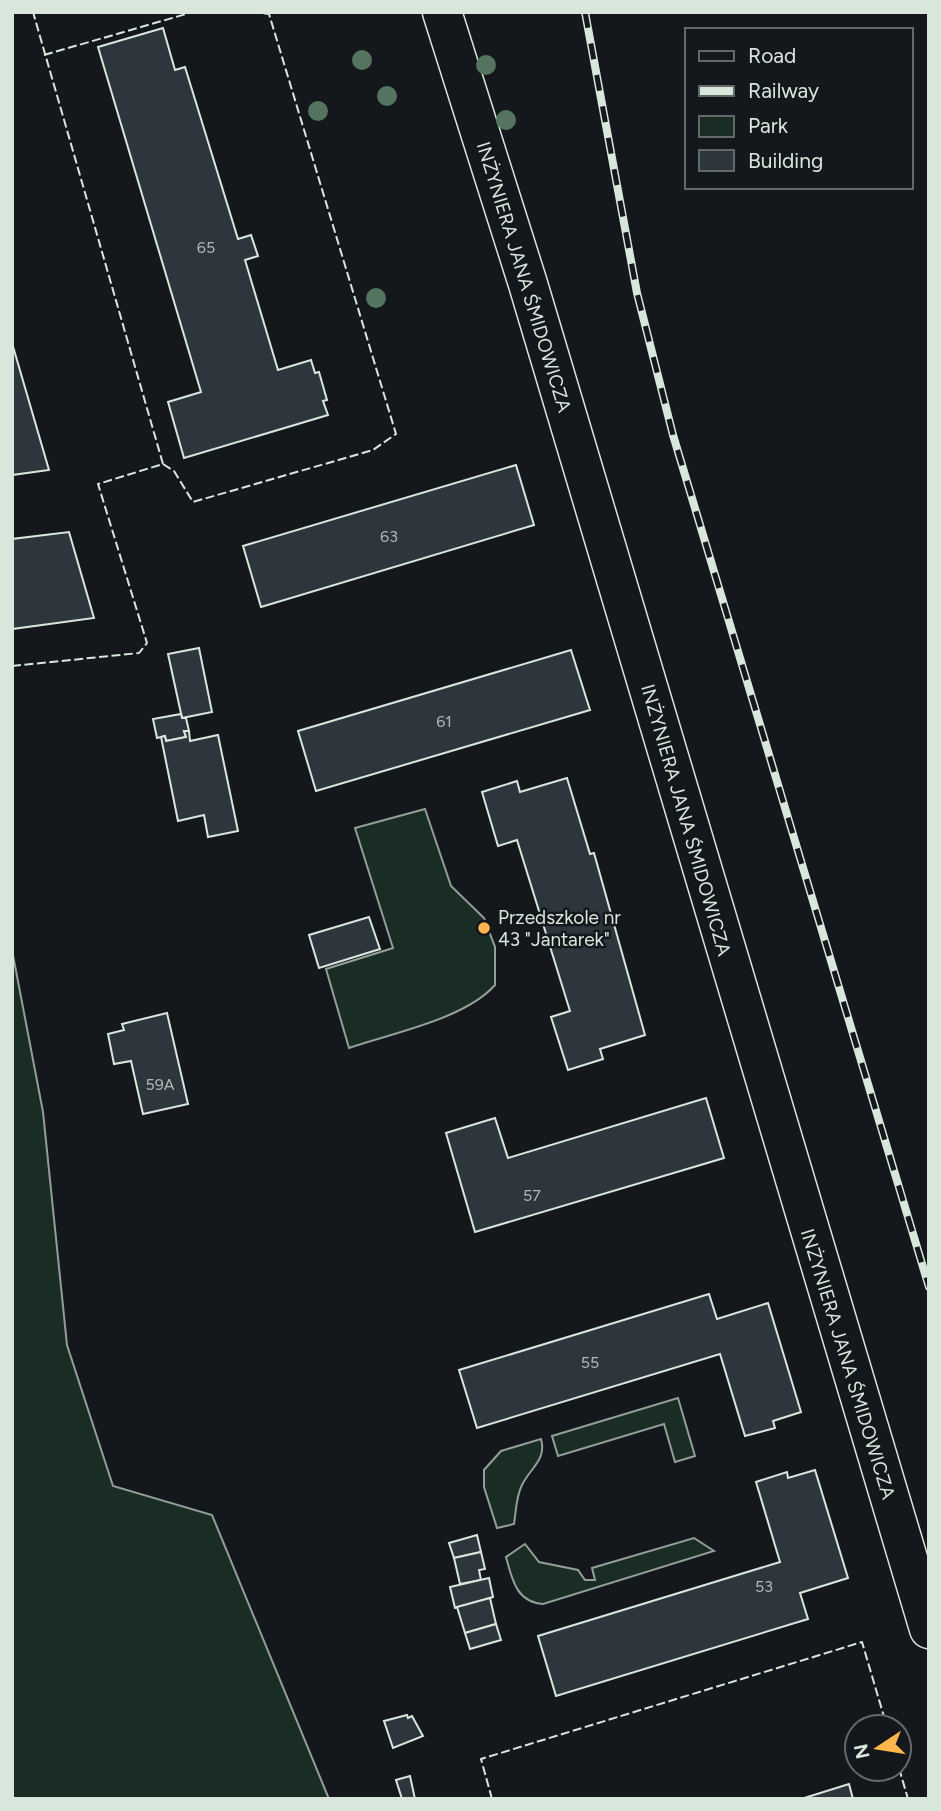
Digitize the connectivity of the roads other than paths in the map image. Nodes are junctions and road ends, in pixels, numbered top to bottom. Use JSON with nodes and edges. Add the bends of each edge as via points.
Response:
{"nodes":[{"id":1,"x":442,"y":12,"type":"edge"},
{"id":2,"x":929,"y":1629,"type":"edge"}],
"edges":[{"from":1,"to":2,"type":"street","name":"INŻYNIERA JANA ŚMIDOWICZA","via":[[528,284]]}]}
